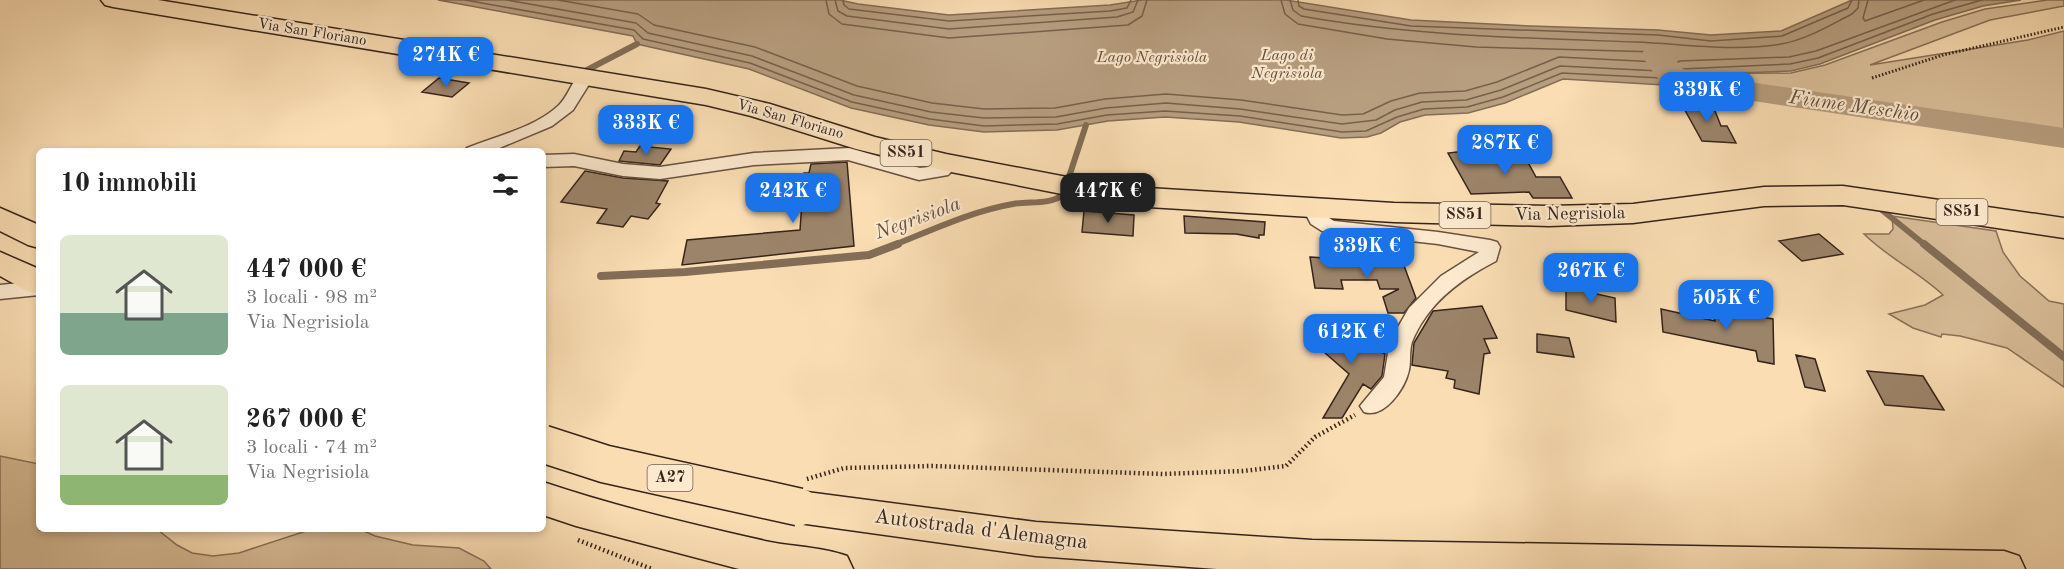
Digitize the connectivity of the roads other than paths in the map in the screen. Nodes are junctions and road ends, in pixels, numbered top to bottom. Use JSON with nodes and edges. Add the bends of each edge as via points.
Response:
{"nodes":[{"id":1,"x":113,"y":0,"type":"edge"},
{"id":2,"x":585,"y":78,"type":"junction"},
{"id":3,"x":862,"y":142,"type":"joint"},
{"id":4,"x":482,"y":148,"type":"edge"},
{"id":5,"x":546,"y":160,"type":"edge"},
{"id":6,"x":950,"y":164,"type":"junction"},
{"id":7,"x":1312,"y":207,"type":"junction"},
{"id":8,"x":0,"y":218,"type":"edge"},
{"id":9,"x":2064,"y":228,"type":"edge"},
{"id":10,"x":36,"y":236,"type":"edge"},
{"id":11,"x":0,"y":263,"type":"edge"},
{"id":12,"x":36,"y":281,"type":"edge"},
{"id":13,"x":36,"y":288,"type":"edge"},
{"id":14,"x":0,"y":292,"type":"edge"},
{"id":15,"x":1372,"y":406,"type":"road end"},
{"id":16,"x":546,"y":445,"type":"edge"},
{"id":17,"x":546,"y":499,"type":"edge"},
{"id":18,"x":832,"y":569,"type":"edge"},
{"id":19,"x":2004,"y":569,"type":"edge"}],
"edges":[{"from":1,"to":2,"type":"main road","name":"Via San Floriano","number":"SS51"},
{"from":2,"to":3,"type":"main road","name":"Via San Floriano","number":"SS51","via":[[740,105]]},
{"from":2,"to":4,"type":"street","via":[[565,109]]},
{"from":3,"to":6,"type":"main road","name":"Via Negrisiola","number":"SS51"},
{"from":5,"to":6,"type":"street","via":[[574,160],[660,174],[811,154],[849,154],[919,174],[941,171]]},
{"from":6,"to":7,"type":"main road","name":"Via Negrisiola","number":"SS51","via":[[1066,187],[1185,201]]},
{"from":7,"to":9,"type":"main road","name":"Via Negrisiola","number":"SS51","via":[[1456,215],[1601,215],[1734,199],[1826,194]]},
{"from":7,"to":15,"type":"street","via":[[1318,220],[1329,227],[1490,247],[1489,256],[1444,282],[1419,310],[1400,343],[1398,372]]},
{"from":8,"to":10,"type":"main road"},
{"from":11,"to":12,"type":"main road"},
{"from":13,"to":14,"type":"street"},
{"from":16,"to":19,"type":"main road","name":"Autostrada d'Alemagna","number":"A27","bridge":true,"via":[[605,464],[799,494],[1036,539],[1312,558]]},
{"from":17,"to":18,"type":"main road","via":[[772,560]]}]}
